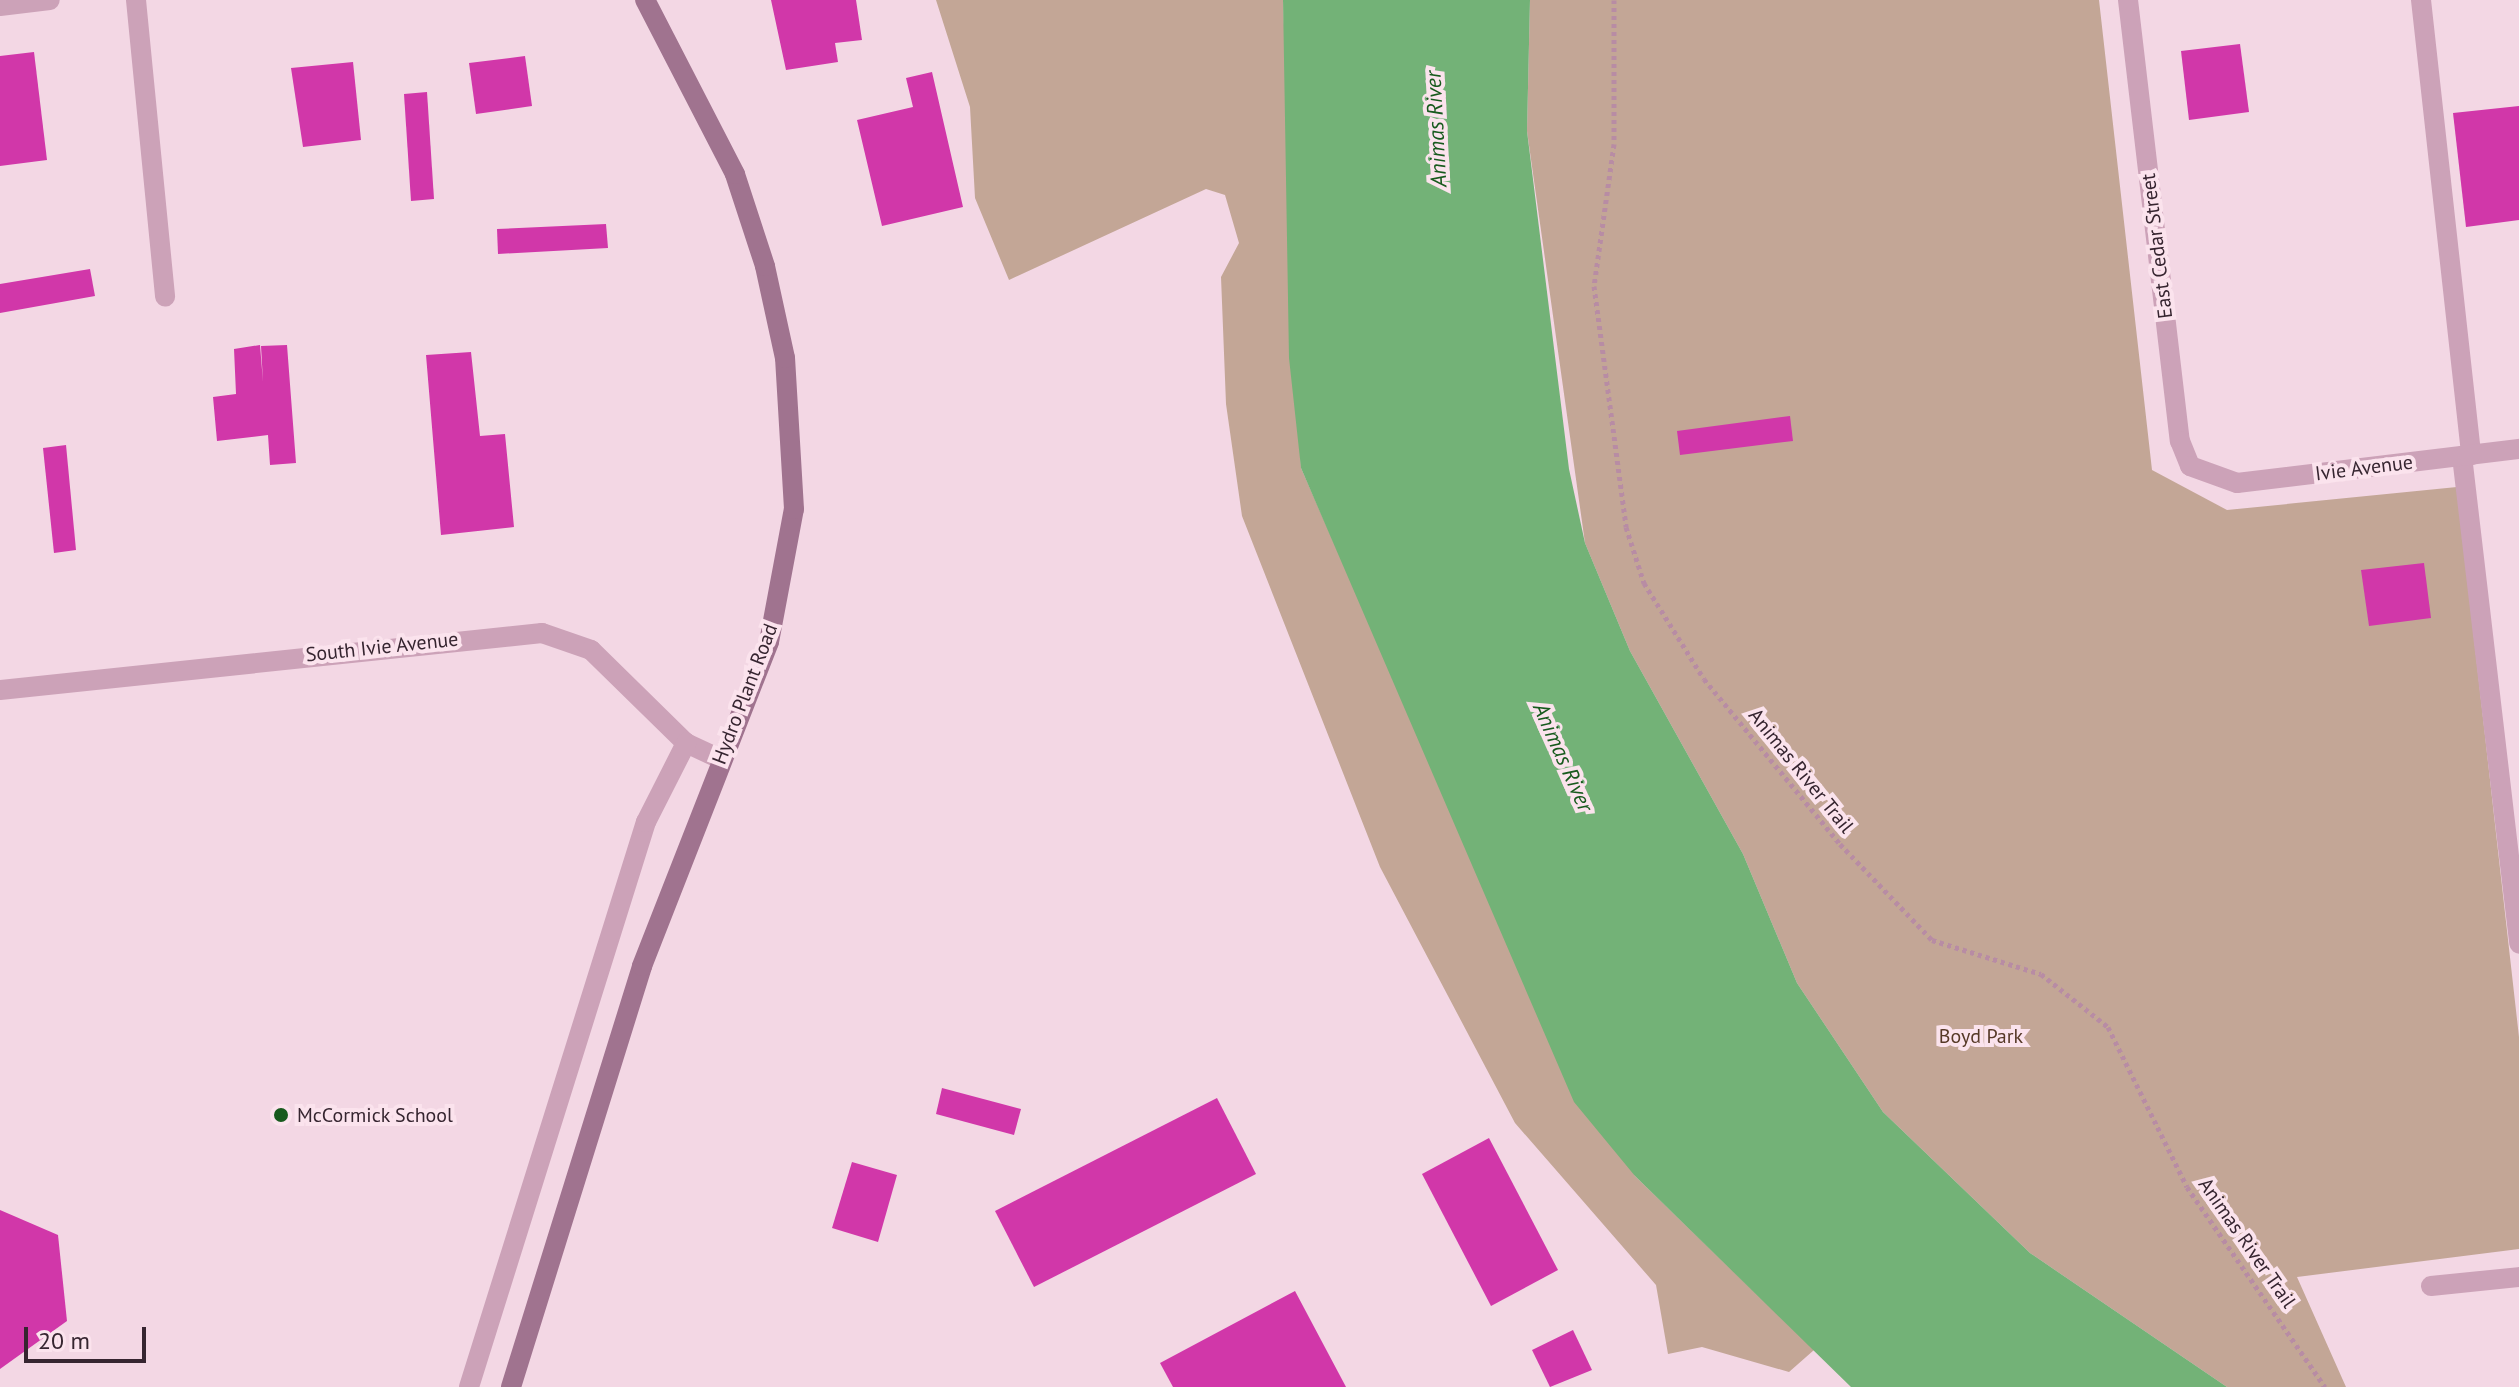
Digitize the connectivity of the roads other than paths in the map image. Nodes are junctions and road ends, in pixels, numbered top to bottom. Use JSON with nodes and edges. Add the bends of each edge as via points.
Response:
{"nodes":[{"id":1,"x":50,"y":0,"type":"edge"},
{"id":2,"x":136,"y":0,"type":"edge"},
{"id":3,"x":645,"y":0,"type":"edge"},
{"id":4,"x":2128,"y":0,"type":"edge"},
{"id":5,"x":2421,"y":0,"type":"edge"},
{"id":6,"x":0,"y":6,"type":"edge"},
{"id":7,"x":165,"y":297,"type":"dead end"},
{"id":8,"x":2519,"y":449,"type":"edge"},
{"id":9,"x":2466,"y":456,"type":"junction"},
{"id":10,"x":2209,"y":479,"type":"joint"},
{"id":11,"x":0,"y":690,"type":"edge"},
{"id":12,"x":686,"y":743,"type":"junction"},
{"id":13,"x":720,"y":759,"type":"junction"},
{"id":14,"x":2519,"y":944,"type":"edge"},
{"id":15,"x":2519,"y":1277,"type":"edge"},
{"id":16,"x":2431,"y":1286,"type":"dead end"},
{"id":17,"x":469,"y":1387,"type":"edge"},
{"id":18,"x":511,"y":1387,"type":"edge"}],
"edges":[{"from":1,"to":6,"type":"street"},
{"from":2,"to":7,"type":"street"},
{"from":3,"to":13,"type":"street","name":"Hydro Plant Road","via":[[735,174],[765,266],[794,439],[788,564],[769,642]]},
{"from":4,"to":10,"type":"street","name":"East Cedar Street","via":[[2182,449],[2190,466]]},
{"from":5,"to":9,"type":"street"},
{"from":8,"to":9,"type":"street","name":"Ivie Avenue"},
{"from":9,"to":10,"type":"street","name":"Ivie Avenue","via":[[2237,483]]},
{"from":9,"to":14,"type":"street"},
{"from":11,"to":12,"type":"street","name":"South Ivie Avenue","via":[[542,633],[591,650]]},
{"from":12,"to":13,"type":"street","name":"South Ivie Avenue"},
{"from":12,"to":17,"type":"street","via":[[646,822]]},
{"from":13,"to":18,"type":"street","name":"Hydro Plant Road","via":[[642,966]]},
{"from":15,"to":16,"type":"street"}]}
